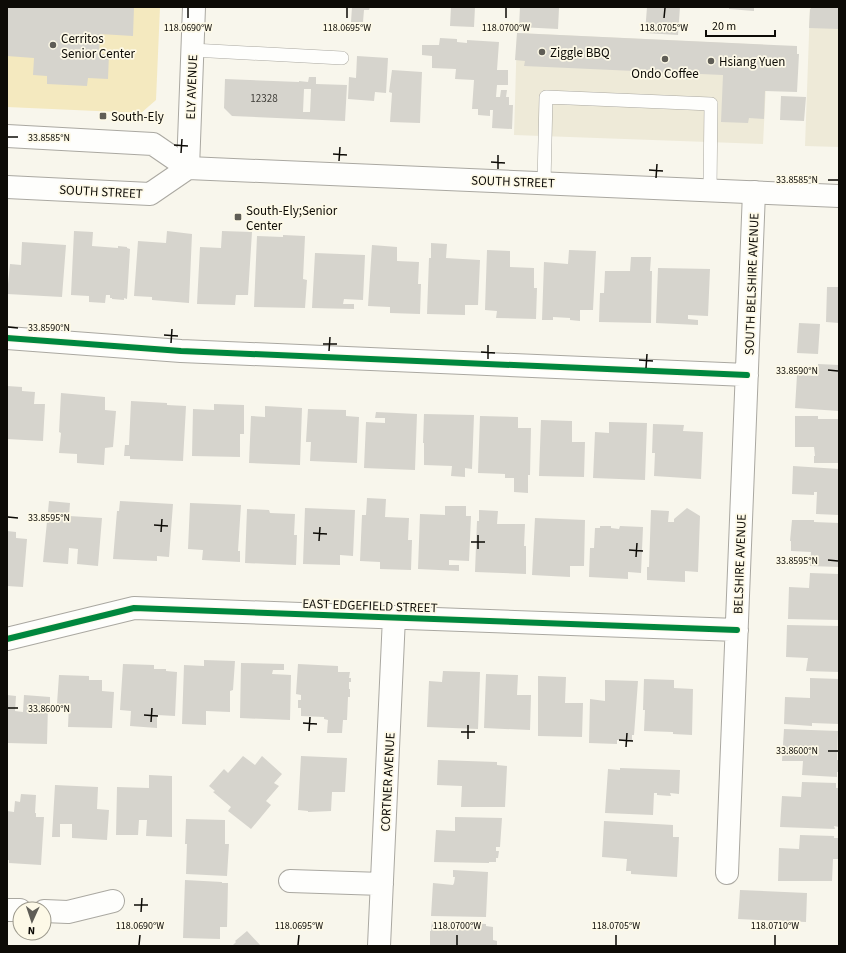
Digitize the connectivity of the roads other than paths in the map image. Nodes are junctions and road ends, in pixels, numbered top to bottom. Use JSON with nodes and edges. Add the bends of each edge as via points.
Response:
{"nodes":[{"id":1,"x":194,"y":7,"type":"edge"},
{"id":2,"x":192,"y":50,"type":"junction"},
{"id":3,"x":342,"y":58,"type":"dead end"},
{"id":4,"x":7,"y":136,"type":"edge"},
{"id":5,"x":188,"y":168,"type":"junction"},
{"id":6,"x":544,"y":183,"type":"junction"},
{"id":7,"x":7,"y":187,"type":"edge"},
{"id":8,"x":710,"y":190,"type":"junction"},
{"id":9,"x":754,"y":192,"type":"junction"},
{"id":10,"x":839,"y":196,"type":"edge"},
{"id":11,"x":7,"y":338,"type":"edge"},
{"id":12,"x":747,"y":375,"type":"junction"},
{"id":13,"x":394,"y":617,"type":"junction"},
{"id":14,"x":737,"y":630,"type":"junction"},
{"id":15,"x":7,"y":639,"type":"edge"},
{"id":16,"x":727,"y":873,"type":"dead end"},
{"id":17,"x":290,"y":881,"type":"dead end"},
{"id":18,"x":382,"y":884,"type":"junction"},
{"id":19,"x":113,"y":901,"type":"dead end"},
{"id":20,"x":52,"y":911,"type":"edge"},
{"id":21,"x":379,"y":946,"type":"edge"}],
"edges":[{"from":1,"to":2,"type":"street","name":"ELY AVENUE"},
{"from":2,"to":3,"type":"lane"},
{"from":2,"to":5,"type":"street","name":"ELY AVENUE"},
{"from":4,"to":5,"type":"street","via":[[153,144]]},
{"from":5,"to":6,"type":"street","name":"SOUTH STREET"},
{"from":5,"to":7,"type":"street","name":"SOUTH STREET","via":[[150,194]]},
{"from":6,"to":8,"type":"street","name":"SOUTH STREET"},
{"from":6,"to":8,"type":"lane","via":[[546,97],[703,103],[711,104]]},
{"from":8,"to":9,"type":"street","name":"SOUTH STREET"},
{"from":9,"to":10,"type":"street","name":"SOUTH STREET"},
{"from":9,"to":12,"type":"street","name":"SOUTH BELSHIRE AVENUE"},
{"from":11,"to":12,"type":"street","via":[[181,351]]},
{"from":12,"to":14,"type":"street","name":"BELSHIRE AVENUE"},
{"from":13,"to":14,"type":"street","name":"EAST EDGEFIELD STREET"},
{"from":13,"to":15,"type":"street","name":"EAST EDGEFIELD STREET","via":[[134,608]]},
{"from":13,"to":18,"type":"street","name":"CORTNER AVENUE"},
{"from":14,"to":16,"type":"street","name":"BELSHIRE AVENUE"},
{"from":17,"to":18,"type":"street"},
{"from":18,"to":21,"type":"street","name":"CORTNER AVENUE"},
{"from":19,"to":20,"type":"street","via":[[68,912]]}]}
